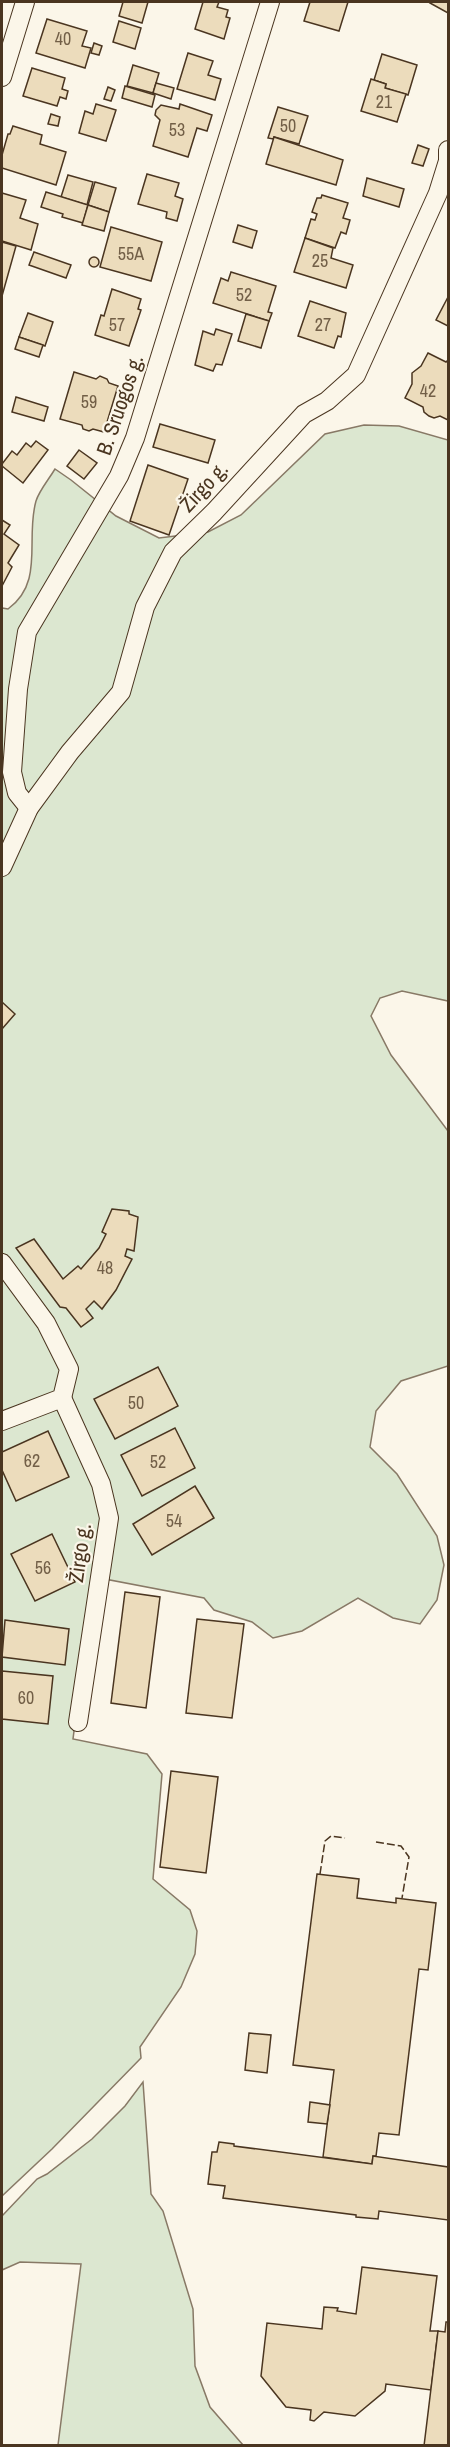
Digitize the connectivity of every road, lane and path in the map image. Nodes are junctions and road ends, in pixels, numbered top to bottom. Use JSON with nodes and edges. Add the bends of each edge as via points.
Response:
{"nodes":[{"id":1,"x":25,"y":2,"type":"edge"},
{"id":2,"x":270,"y":2,"type":"edge"},
{"id":3,"x":2,"y":77,"type":"edge"},
{"id":4,"x":448,"y":150,"type":"edge"},
{"id":5,"x":29,"y":808,"type":"junction"},
{"id":6,"x":2,"y":867,"type":"edge"},
{"id":7,"x":2,"y":1263,"type":"edge"},
{"id":8,"x":62,"y":1398,"type":"junction"},
{"id":9,"x":2,"y":1421,"type":"edge"},
{"id":10,"x":78,"y":1722,"type":"dead end"}],
"edges":[{"from":1,"to":3,"type":"street"},
{"from":2,"to":5,"type":"street","name":"B. Sruogos g.","via":[[135,438],[119,476],[27,632],[12,772],[17,794]]},
{"from":4,"to":5,"type":"street","name":"Žirgo g.","via":[[438,193],[356,375],[327,401],[304,414],[173,552],[145,607],[121,692]]},
{"from":5,"to":6,"type":"street","name":"Žirgo g."},
{"from":7,"to":8,"type":"street","via":[[46,1323],[69,1369]]},
{"from":8,"to":9,"type":"street"},
{"from":8,"to":10,"type":"street","name":"Žirgo g.","via":[[101,1484],[109,1518]]}]}
